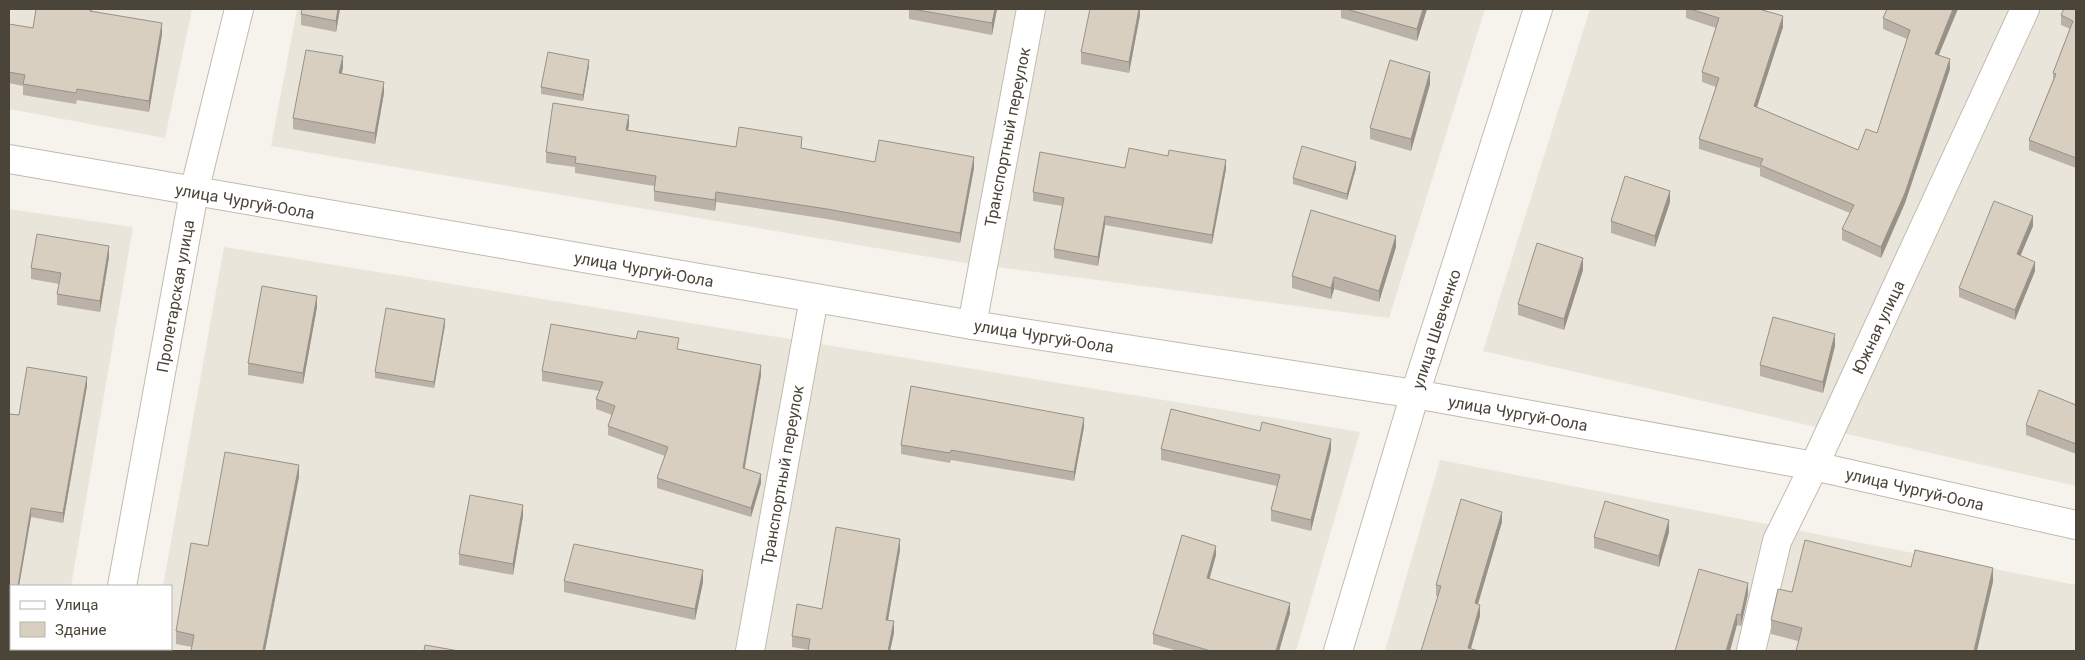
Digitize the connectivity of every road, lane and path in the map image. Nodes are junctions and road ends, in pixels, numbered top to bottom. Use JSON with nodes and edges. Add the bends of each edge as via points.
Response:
{"nodes":[{"id":1,"x":239,"y":9,"type":"edge"},
{"id":2,"x":1031,"y":9,"type":"edge"},
{"id":3,"x":1538,"y":9,"type":"edge"},
{"id":4,"x":2025,"y":9,"type":"edge"},
{"id":5,"x":9,"y":159,"type":"edge"},
{"id":6,"x":194,"y":192,"type":"junction"},
{"id":7,"x":814,"y":298,"type":"junction"},
{"id":8,"x":972,"y":325,"type":"junction"},
{"id":9,"x":1415,"y":394,"type":"junction"},
{"id":10,"x":1814,"y":466,"type":"junction"},
{"id":11,"x":2076,"y":525,"type":"edge"},
{"id":12,"x":122,"y":585,"type":"edge"},
{"id":13,"x":750,"y":651,"type":"edge"},
{"id":14,"x":1338,"y":651,"type":"edge"},
{"id":15,"x":1751,"y":651,"type":"edge"}],
"edges":[{"from":1,"to":6,"type":"street","name":"Пролетарская улица"},
{"from":2,"to":8,"type":"street","name":"Транспортный переулок"},
{"from":3,"to":9,"type":"street","name":"улица Шевченко"},
{"from":4,"to":10,"type":"street","name":"Южная улица"},
{"from":5,"to":6,"type":"street","name":"улица Чургуй-Оола"},
{"from":6,"to":7,"type":"street","name":"улица Чургуй-Оола"},
{"from":6,"to":12,"type":"street","name":"Пролетарская улица"},
{"from":7,"to":8,"type":"street","name":"улица Чургуй-Оола"},
{"from":7,"to":13,"type":"street","name":"Транспортный переулок"},
{"from":8,"to":9,"type":"street","name":"улица Чургуй-Оола"},
{"from":9,"to":10,"type":"street","name":"улица Чургуй-Оола"},
{"from":9,"to":14,"type":"street","name":"улица Шевченко"},
{"from":10,"to":11,"type":"street","name":"улица Чургуй-Оола"},
{"from":10,"to":15,"type":"street","name":"Южная улица","via":[[1776,541]]}]}
